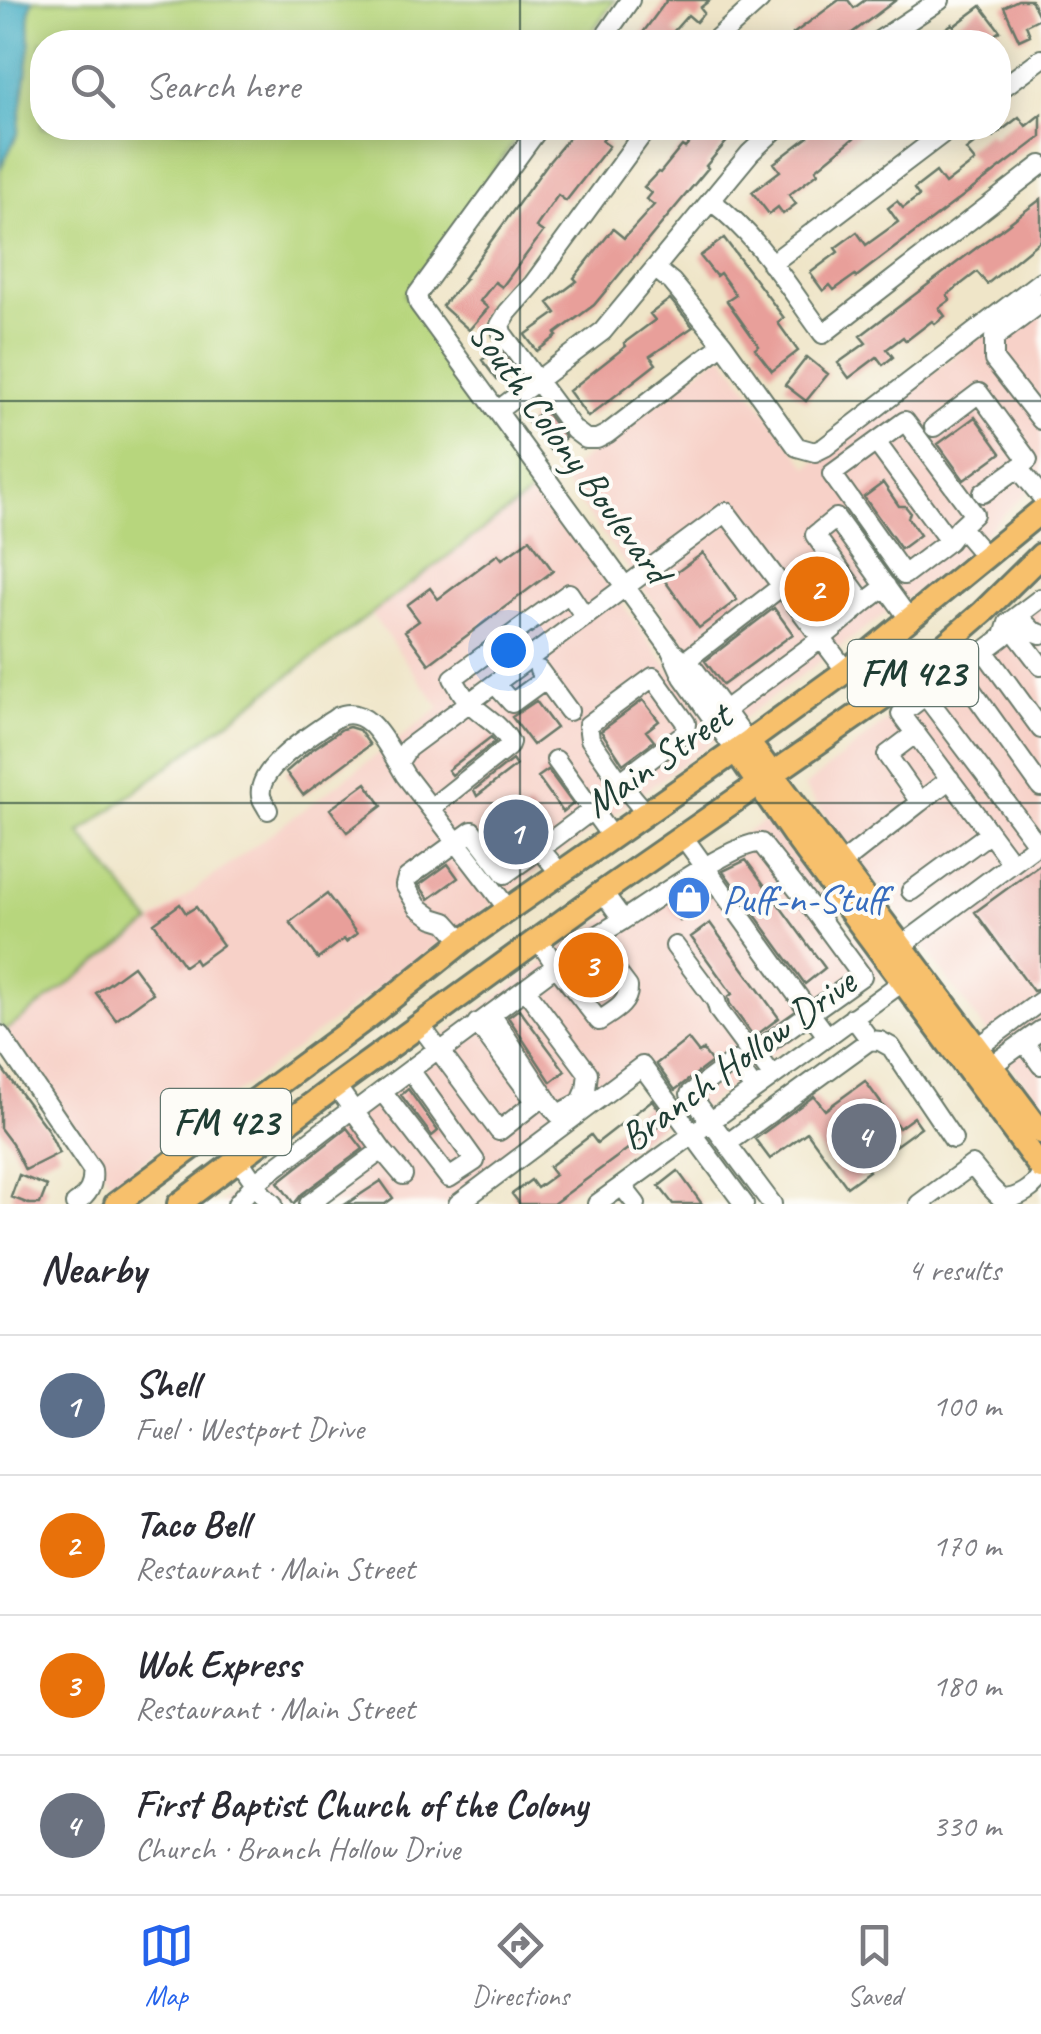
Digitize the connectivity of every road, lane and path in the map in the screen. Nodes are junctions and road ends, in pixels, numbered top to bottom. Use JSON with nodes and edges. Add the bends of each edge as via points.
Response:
{"nodes":[{"id":1,"x":630,"y":0,"type":"edge"},
{"id":2,"x":760,"y":0,"type":"edge"},
{"id":3,"x":940,"y":0,"type":"edge"},
{"id":4,"x":615,"y":30,"type":"edge"},
{"id":5,"x":726,"y":30,"type":"edge"},
{"id":6,"x":895,"y":30,"type":"edge"},
{"id":7,"x":1041,"y":58,"type":"edge"},
{"id":8,"x":1011,"y":81,"type":"edge"},
{"id":9,"x":531,"y":140,"type":"edge"},
{"id":10,"x":638,"y":140,"type":"edge"},
{"id":11,"x":764,"y":140,"type":"edge"},
{"id":12,"x":934,"y":140,"type":"edge"},
{"id":13,"x":1041,"y":166,"type":"edge"},
{"id":14,"x":711,"y":201,"type":"junction"},
{"id":15,"x":771,"y":264,"type":"junction"},
{"id":16,"x":656,"y":269,"type":"junction"},
{"id":17,"x":1041,"y":281,"type":"edge"},
{"id":18,"x":1041,"y":303,"type":"edge"},
{"id":19,"x":723,"y":344,"type":"junction"},
{"id":20,"x":537,"y":381,"type":"junction"},
{"id":21,"x":497,"y":411,"type":"junction"},
{"id":22,"x":1041,"y":420,"type":"edge"},
{"id":23,"x":934,"y":427,"type":"dead end"},
{"id":24,"x":1041,"y":440,"type":"edge"},
{"id":25,"x":876,"y":442,"type":"junction"},
{"id":26,"x":1021,"y":462,"type":"junction"},
{"id":27,"x":983,"y":493,"type":"dead end"},
{"id":28,"x":1041,"y":496,"type":"edge"},
{"id":29,"x":1041,"y":511,"type":"edge"},
{"id":30,"x":954,"y":534,"type":"junction"},
{"id":31,"x":1041,"y":555,"type":"edge"},
{"id":32,"x":985,"y":556,"type":"junction"},
{"id":33,"x":904,"y":575,"type":"junction"},
{"id":34,"x":782,"y":586,"type":"junction"},
{"id":35,"x":625,"y":588,"type":"junction"},
{"id":36,"x":888,"y":588,"type":"junction"},
{"id":37,"x":1041,"y":598,"type":"edge"},
{"id":38,"x":864,"y":603,"type":"junction"},
{"id":39,"x":585,"y":617,"type":"junction"},
{"id":40,"x":1013,"y":619,"type":"junction"},
{"id":41,"x":910,"y":620,"type":"junction"},
{"id":42,"x":1041,"y":634,"type":"edge"},
{"id":43,"x":822,"y":638,"type":"junction"},
{"id":44,"x":984,"y":652,"type":"junction"},
{"id":45,"x":677,"y":657,"type":"junction"},
{"id":46,"x":530,"y":658,"type":"junction"},
{"id":47,"x":1041,"y":666,"type":"edge"},
{"id":48,"x":846,"y":671,"type":"junction"},
{"id":49,"x":958,"y":671,"type":"junction"},
{"id":50,"x":653,"y":677,"type":"junction"},
{"id":51,"x":546,"y":679,"type":"junction"},
{"id":52,"x":495,"y":684,"type":"junction"},
{"id":53,"x":926,"y":695,"type":"junction"},
{"id":54,"x":469,"y":703,"type":"junction"},
{"id":55,"x":894,"y":704,"type":"junction"},
{"id":56,"x":569,"y":710,"type":"dead end"},
{"id":57,"x":724,"y":710,"type":"junction"},
{"id":58,"x":1041,"y":729,"type":"edge"},
{"id":59,"x":916,"y":733,"type":"junction"},
{"id":60,"x":742,"y":747,"type":"junction"},
{"id":61,"x":556,"y":760,"type":"dead end"},
{"id":62,"x":398,"y":763,"type":"junction"},
{"id":63,"x":765,"y":778,"type":"junction"},
{"id":64,"x":950,"y":779,"type":"junction"},
{"id":65,"x":620,"y":782,"type":"junction"},
{"id":66,"x":1041,"y":786,"type":"edge"},
{"id":67,"x":920,"y":802,"type":"junction"},
{"id":68,"x":431,"y":808,"type":"junction"},
{"id":69,"x":268,"y":810,"type":"dead end"},
{"id":70,"x":592,"y":810,"type":"junction"},
{"id":71,"x":646,"y":813,"type":"junction"},
{"id":72,"x":990,"y":833,"type":"junction"},
{"id":73,"x":611,"y":836,"type":"junction"},
{"id":74,"x":682,"y":836,"type":"junction"},
{"id":75,"x":456,"y":842,"type":"junction"},
{"id":76,"x":1039,"y":844,"type":"edge"},
{"id":77,"x":540,"y":849,"type":"junction"},
{"id":78,"x":841,"y":864,"type":"junction"},
{"id":79,"x":1012,"y":864,"type":"junction"},
{"id":80,"x":706,"y":866,"type":"junction"},
{"id":81,"x":560,"y":872,"type":"junction"},
{"id":82,"x":603,"y":892,"type":"junction"},
{"id":83,"x":911,"y":892,"type":"dead end"},
{"id":84,"x":838,"y":894,"type":"junction"},
{"id":85,"x":508,"y":909,"type":"junction"},
{"id":86,"x":815,"y":912,"type":"junction"},
{"id":87,"x":624,"y":920,"type":"junction"},
{"id":88,"x":538,"y":939,"type":"junction"},
{"id":89,"x":592,"y":939,"type":"junction"},
{"id":90,"x":463,"y":941,"type":"junction"},
{"id":91,"x":675,"y":946,"type":"dead end"},
{"id":92,"x":893,"y":952,"type":"junction"},
{"id":93,"x":556,"y":966,"type":"junction"},
{"id":94,"x":910,"y":976,"type":"junction"},
{"id":95,"x":524,"y":989,"type":"junction"},
{"id":96,"x":1041,"y":1001,"type":"edge"},
{"id":97,"x":810,"y":1012,"type":"junction"},
{"id":98,"x":853,"y":1018,"type":"junction"},
{"id":99,"x":484,"y":1019,"type":"junction"},
{"id":100,"x":420,"y":1024,"type":"junction"},
{"id":101,"x":1041,"y":1030,"type":"edge"},
{"id":102,"x":0,"y":1035,"type":"edge"},
{"id":103,"x":827,"y":1036,"type":"junction"},
{"id":104,"x":870,"y":1040,"type":"junction"},
{"id":105,"x":1024,"y":1042,"type":"junction"},
{"id":106,"x":439,"y":1050,"type":"junction"},
{"id":107,"x":755,"y":1052,"type":"junction"},
{"id":108,"x":316,"y":1056,"type":"junction"},
{"id":109,"x":799,"y":1056,"type":"junction"},
{"id":110,"x":984,"y":1058,"type":"junction"},
{"id":111,"x":1041,"y":1065,"type":"edge"},
{"id":112,"x":410,"y":1070,"type":"junction"},
{"id":113,"x":772,"y":1076,"type":"junction"},
{"id":114,"x":816,"y":1080,"type":"junction"},
{"id":115,"x":336,"y":1086,"type":"junction"},
{"id":116,"x":754,"y":1088,"type":"junction"},
{"id":117,"x":382,"y":1091,"type":"junction"},
{"id":118,"x":353,"y":1111,"type":"junction"},
{"id":119,"x":710,"y":1120,"type":"junction"},
{"id":120,"x":1041,"y":1132,"type":"edge"},
{"id":121,"x":692,"y":1134,"type":"junction"},
{"id":122,"x":953,"y":1139,"type":"dead end"},
{"id":123,"x":728,"y":1143,"type":"junction"},
{"id":124,"x":382,"y":1150,"type":"junction"},
{"id":125,"x":239,"y":1160,"type":"junction"},
{"id":126,"x":1041,"y":1171,"type":"edge"},
{"id":127,"x":403,"y":1175,"type":"dead end"},
{"id":128,"x":255,"y":1183,"type":"junction"},
{"id":129,"x":622,"y":1186,"type":"junction"},
{"id":130,"x":75,"y":1204,"type":"edge"},
{"id":131,"x":116,"y":1204,"type":"edge"},
{"id":132,"x":179,"y":1204,"type":"edge"},
{"id":133,"x":237,"y":1204,"type":"edge"},
{"id":134,"x":273,"y":1204,"type":"edge"},
{"id":135,"x":310,"y":1204,"type":"edge"},
{"id":136,"x":458,"y":1204,"type":"edge"},
{"id":137,"x":597,"y":1204,"type":"edge"},
{"id":138,"x":636,"y":1204,"type":"edge"},
{"id":139,"x":744,"y":1204,"type":"edge"},
{"id":140,"x":772,"y":1204,"type":"edge"},
{"id":141,"x":919,"y":1204,"type":"edge"}],
"edges":[{"from":1,"to":4,"type":"street"},
{"from":2,"to":5,"type":"street"},
{"from":3,"to":6,"type":"street"},
{"from":7,"to":8,"type":"street"},
{"from":9,"to":21,"type":"street","name":"South Colony Boulevard","via":[[417,296]]},
{"from":10,"to":20,"type":"street","via":[[500,324]]},
{"from":11,"to":14,"type":"street"},
{"from":12,"to":15,"type":"street"},
{"from":13,"to":15,"type":"street","via":[[823,334]]},
{"from":14,"to":15,"type":"street"},
{"from":14,"to":16,"type":"street"},
{"from":16,"to":19,"type":"street"},
{"from":16,"to":20,"type":"street","via":[[603,332]]},
{"from":17,"to":19,"type":"street","via":[[815,452],[797,446]]},
{"from":18,"to":22,"type":"street","via":[[994,338],[994,360]]},
{"from":19,"to":20,"type":"street","via":[[597,439],[574,430]]},
{"from":20,"to":21,"type":"street"},
{"from":21,"to":35,"type":"street","name":"South Colony Boulevard"},
{"from":23,"to":26,"type":"street","via":[[979,394]]},
{"from":24,"to":26,"type":"street"},
{"from":25,"to":30,"type":"street"},
{"from":25,"to":30,"type":"street","via":[[905,421],[974,514]]},
{"from":25,"to":33,"type":"street","via":[[832,474]]},
{"from":26,"to":27,"type":"street"},
{"from":26,"to":28,"type":"street"},
{"from":29,"to":32,"type":"main road","name":"Main Street","number":"FM 423"},
{"from":30,"to":32,"type":"street"},
{"from":30,"to":33,"type":"street"},
{"from":31,"to":55,"type":"main road","name":"Main Street","number":"FM 423"},
{"from":32,"to":41,"type":"main road","name":"Main Street","number":"FM 423"},
{"from":33,"to":36,"type":"street"},
{"from":34,"to":35,"type":"street","via":[[726,512]]},
{"from":34,"to":43,"type":"street"},
{"from":34,"to":45,"type":"street"},
{"from":35,"to":39,"type":"street"},
{"from":35,"to":45,"type":"street","name":"South Colony Boulevard"},
{"from":36,"to":38,"type":"street"},
{"from":36,"to":38,"type":"street","via":[[836,518],[814,535]]},
{"from":36,"to":41,"type":"street"},
{"from":37,"to":40,"type":"street"},
{"from":38,"to":43,"type":"street"},
{"from":39,"to":46,"type":"street"},
{"from":39,"to":54,"type":"street","via":[[569,593],[453,678]]},
{"from":40,"to":42,"type":"street"},
{"from":40,"to":44,"type":"street"},
{"from":40,"to":47,"type":"street"},
{"from":41,"to":48,"type":"main road","name":"Main Street","number":"FM 423"},
{"from":43,"to":48,"type":"street"},
{"from":43,"to":57,"type":"street"},
{"from":44,"to":49,"type":"street"},
{"from":44,"to":58,"type":"street"},
{"from":45,"to":50,"type":"street"},
{"from":45,"to":57,"type":"street","name":"South Colony Boulevard"},
{"from":45,"to":60,"type":"street","name":"South Colony Boulevard","via":[[683,677]]},
{"from":46,"to":51,"type":"street"},
{"from":46,"to":52,"type":"street"},
{"from":48,"to":60,"type":"main road","name":"Main Street","number":"FM 423"},
{"from":49,"to":53,"type":"street"},
{"from":49,"to":66,"type":"street"},
{"from":50,"to":65,"type":"street","via":[[588,725],[590,739]]},
{"from":50,"to":65,"type":"street","via":[[686,723],[685,733]]},
{"from":51,"to":52,"type":"street","via":[[514,703]]},
{"from":51,"to":56,"type":"street"},
{"from":52,"to":54,"type":"street"},
{"from":53,"to":55,"type":"street"},
{"from":53,"to":76,"type":"street"},
{"from":54,"to":62,"type":"street","via":[[408,748]]},
{"from":54,"to":68,"type":"street","via":[[510,742]]},
{"from":55,"to":59,"type":"street"},
{"from":55,"to":63,"type":"main road","name":"Main Street","number":"FM 423"},
{"from":57,"to":60,"type":"street","name":"South Colony Boulevard"},
{"from":59,"to":64,"type":"street"},
{"from":59,"to":67,"type":"street","via":[[887,755]]},
{"from":60,"to":63,"type":"main road","name":"South Colony Boulevard"},
{"from":60,"to":71,"type":"main road","name":"Main Street","number":"FM 423"},
{"from":61,"to":70,"type":"street"},
{"from":62,"to":68,"type":"street"},
{"from":62,"to":69,"type":"street","via":[[368,721],[346,713],[271,769],[261,796]]},
{"from":63,"to":74,"type":"main road","name":"Main Street","number":"FM 423"},
{"from":63,"to":78,"type":"main road","name":"South Colony Boulevard"},
{"from":63,"to":84,"type":"main road","name":"South Colony Boulevard"},
{"from":64,"to":67,"type":"street"},
{"from":64,"to":72,"type":"street"},
{"from":65,"to":71,"type":"street"},
{"from":67,"to":78,"type":"street"},
{"from":68,"to":75,"type":"street"},
{"from":70,"to":73,"type":"street"},
{"from":70,"to":77,"type":"street"},
{"from":71,"to":73,"type":"main road","name":"Main Street","number":"FM 423"},
{"from":72,"to":79,"type":"street"},
{"from":72,"to":83,"type":"street"},
{"from":73,"to":81,"type":"main road","name":"Main Street","number":"FM 423"},
{"from":74,"to":80,"type":"street"},
{"from":74,"to":82,"type":"main road","name":"Main Street","number":"FM 423"},
{"from":75,"to":77,"type":"street","via":[[472,832],[505,874]]},
{"from":75,"to":85,"type":"street"},
{"from":75,"to":90,"type":"street","via":[[405,885],[418,907]]},
{"from":76,"to":79,"type":"street"},
{"from":77,"to":81,"type":"street"},
{"from":78,"to":92,"type":"main road","name":"South Colony Boulevard"},
{"from":79,"to":92,"type":"street"},
{"from":80,"to":86,"type":"street","via":[[761,843]]},
{"from":80,"to":87,"type":"street"},
{"from":80,"to":97,"type":"street"},
{"from":81,"to":85,"type":"main road","name":"Main Street","number":"FM 423"},
{"from":82,"to":87,"type":"street"},
{"from":82,"to":88,"type":"main road","name":"Main Street","number":"FM 423"},
{"from":84,"to":86,"type":"street"},
{"from":84,"to":92,"type":"main road","name":"South Colony Boulevard"},
{"from":85,"to":90,"type":"main road","name":"Main Street","number":"FM 423"},
{"from":86,"to":97,"type":"street","via":[[862,976]]},
{"from":87,"to":89,"type":"street"},
{"from":88,"to":93,"type":"street"},
{"from":88,"to":100,"type":"main road","name":"Main Street","number":"FM 423"},
{"from":89,"to":93,"type":"street"},
{"from":89,"to":93,"type":"street","via":[[628,987],[624,1002],[599,1021]]},
{"from":90,"to":108,"type":"main road","name":"Main Street","number":"FM 423"},
{"from":91,"to":107,"type":"street"},
{"from":92,"to":94,"type":"main road","name":"South Colony Boulevard"},
{"from":93,"to":95,"type":"street"},
{"from":94,"to":98,"type":"street","name":"Branch Hollow Drive"},
{"from":94,"to":110,"type":"main road","name":"South Colony Boulevard"},
{"from":94,"to":126,"type":"main road","name":"South Colony Boulevard"},
{"from":95,"to":99,"type":"street"},
{"from":95,"to":99,"type":"street","via":[[588,1073],[581,1102],[558,1114]]},
{"from":96,"to":110,"type":"street"},
{"from":97,"to":103,"type":"street"},
{"from":97,"to":107,"type":"street"},
{"from":98,"to":103,"type":"street","name":"Branch Hollow Drive"},
{"from":98,"to":104,"type":"street"},
{"from":99,"to":106,"type":"street"},
{"from":99,"to":106,"type":"street","via":[[536,1102],[499,1131]]},
{"from":100,"to":106,"type":"street"},
{"from":100,"to":115,"type":"main road","name":"Main Street","number":"FM 423"},
{"from":101,"to":105,"type":"street"},
{"from":102,"to":130,"type":"street","via":[[92,1170],[91,1187]]},
{"from":103,"to":109,"type":"street","name":"Branch Hollow Drive"},
{"from":104,"to":114,"type":"street"},
{"from":104,"to":122,"type":"street","via":[[890,1046]]},
{"from":105,"to":110,"type":"street"},
{"from":105,"to":111,"type":"street"},
{"from":106,"to":112,"type":"street"},
{"from":107,"to":113,"type":"street"},
{"from":108,"to":115,"type":"main road"},
{"from":108,"to":131,"type":"main road","name":"Main Street","number":"FM 423"},
{"from":109,"to":113,"type":"street","name":"Branch Hollow Drive"},
{"from":109,"to":114,"type":"street"},
{"from":110,"to":120,"type":"main road","name":"South Colony Boulevard"},
{"from":112,"to":117,"type":"street"},
{"from":112,"to":117,"type":"street","via":[[475,1161],[449,1178]]},
{"from":113,"to":116,"type":"street","name":"Branch Hollow Drive"},
{"from":114,"to":123,"type":"street"},
{"from":115,"to":118,"type":"street"},
{"from":115,"to":125,"type":"main road","name":"Main Street","number":"FM 423"},
{"from":116,"to":119,"type":"street","name":"Branch Hollow Drive"},
{"from":116,"to":119,"type":"street","via":[[734,1061],[690,1094]]},
{"from":117,"to":118,"type":"street"},
{"from":118,"to":124,"type":"street"},
{"from":118,"to":128,"type":"street"},
{"from":119,"to":121,"type":"street","name":"Branch Hollow Drive"},
{"from":119,"to":123,"type":"street"},
{"from":121,"to":129,"type":"street","name":"Branch Hollow Drive"},
{"from":121,"to":136,"type":"street","via":[[642,1066]]},
{"from":121,"to":139,"type":"street"},
{"from":123,"to":140,"type":"street"},
{"from":124,"to":127,"type":"street"},
{"from":124,"to":135,"type":"street"},
{"from":125,"to":128,"type":"street"},
{"from":125,"to":132,"type":"main road","name":"Main Street","number":"FM 423"},
{"from":126,"to":141,"type":"street","via":[[1030,1188],[1002,1199],[972,1166]]},
{"from":128,"to":133,"type":"street"},
{"from":128,"to":134,"type":"street"},
{"from":129,"to":137,"type":"street","name":"Branch Hollow Drive"},
{"from":129,"to":138,"type":"street"}]}
